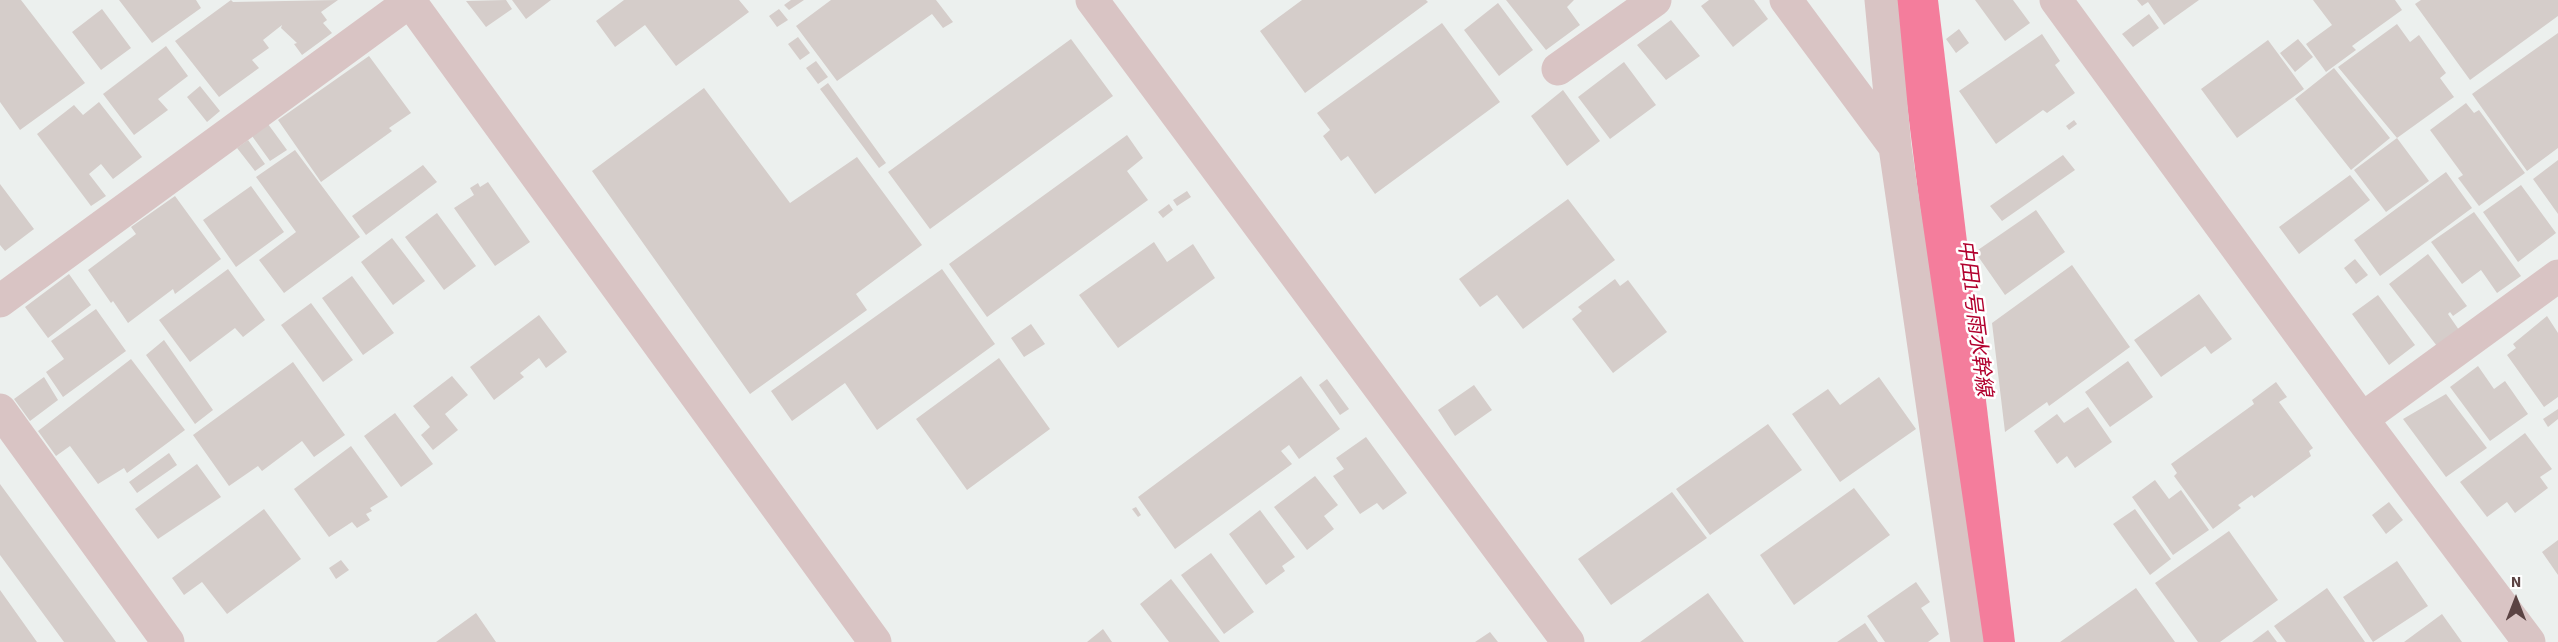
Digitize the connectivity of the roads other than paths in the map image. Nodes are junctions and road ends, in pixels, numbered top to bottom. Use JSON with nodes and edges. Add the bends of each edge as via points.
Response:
{"nodes":[{"id":1,"x":1092,"y":0,"type":"edge"},
{"id":2,"x":1655,"y":0,"type":"edge"},
{"id":3,"x":1786,"y":0,"type":"edge"},
{"id":4,"x":1881,"y":0,"type":"edge"},
{"id":5,"x":2056,"y":0,"type":"edge"},
{"id":6,"x":410,"y":1,"type":"edge"},
{"id":7,"x":1558,"y":69,"type":"dead end"},
{"id":8,"x":1895,"y":147,"type":"junction"},
{"id":9,"x":2558,"y":276,"type":"edge"},
{"id":10,"x":0,"y":302,"type":"edge"},
{"id":11,"x":0,"y":410,"type":"edge"},
{"id":12,"x":2362,"y":419,"type":"junction"},
{"id":13,"x":168,"y":642,"type":"edge"},
{"id":14,"x":875,"y":642,"type":"edge"},
{"id":15,"x":1568,"y":642,"type":"edge"},
{"id":16,"x":1967,"y":642,"type":"edge"},
{"id":17,"x":2529,"y":642,"type":"edge"}],
"edges":[{"from":1,"to":15,"type":"street"},
{"from":2,"to":7,"type":"street"},
{"from":3,"to":8,"type":"street"},
{"from":4,"to":8,"type":"street"},
{"from":5,"to":12,"type":"street"},
{"from":6,"to":10,"type":"street"},
{"from":6,"to":14,"type":"street"},
{"from":8,"to":16,"type":"street"},
{"from":9,"to":12,"type":"street"},
{"from":11,"to":13,"type":"street"},
{"from":12,"to":17,"type":"street"}]}
